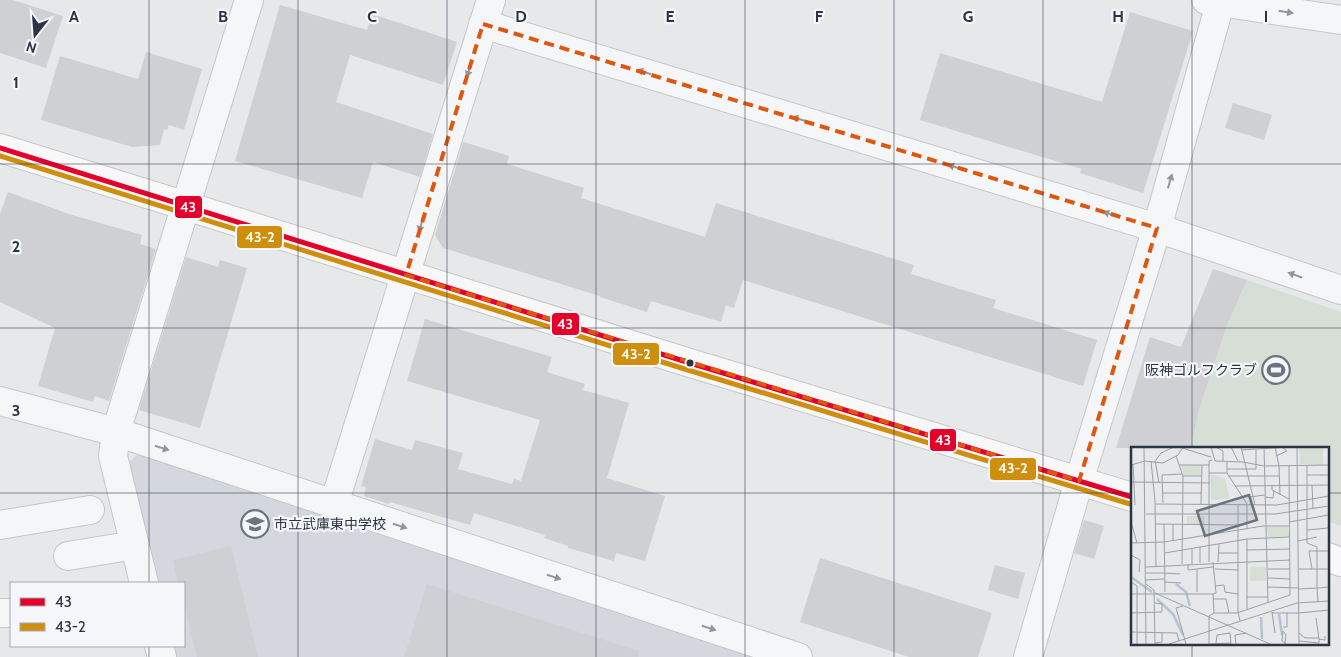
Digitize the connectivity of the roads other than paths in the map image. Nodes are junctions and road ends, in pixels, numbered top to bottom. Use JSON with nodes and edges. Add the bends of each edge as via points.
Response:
{"nodes":[{"id":1,"x":249,"y":0,"type":"edge"},
{"id":2,"x":1216,"y":1,"type":"edge"},
{"id":3,"x":487,"y":12,"type":"edge"},
{"id":4,"x":1341,"y":20,"type":"edge"},
{"id":5,"x":0,"y":148,"type":"edge"},
{"id":6,"x":186,"y":206,"type":"junction"},
{"id":7,"x":1157,"y":228,"type":"junction"},
{"id":8,"x":406,"y":275,"type":"junction"},
{"id":9,"x":1341,"y":290,"type":"edge"},
{"id":10,"x":0,"y":402,"type":"edge"},
{"id":11,"x":116,"y":432,"type":"junction"},
{"id":12,"x":1079,"y":480,"type":"junction"},
{"id":13,"x":1131,"y":497,"type":"edge"},
{"id":14,"x":334,"y":504,"type":"junction"},
{"id":15,"x":90,"y":510,"type":"dead end"},
{"id":16,"x":0,"y":524,"type":"edge"},
{"id":17,"x":135,"y":545,"type":"junction"},
{"id":18,"x":68,"y":556,"type":"dead end"},
{"id":19,"x":1328,"y":557,"type":"edge"},
{"id":20,"x":1341,"y":562,"type":"edge"},
{"id":21,"x":144,"y":582,"type":"edge"},
{"id":22,"x":798,"y":657,"type":"edge"},
{"id":23,"x":1028,"y":657,"type":"edge"}],
"edges":[{"from":1,"to":6,"type":"street"},
{"from":2,"to":4,"type":"street","one_way":true},
{"from":7,"to":2,"type":"street","one_way":true},
{"from":7,"to":3,"type":"street","one_way":true},
{"from":3,"to":8,"type":"street","one_way":true},
{"from":5,"to":6,"type":"street"},
{"from":6,"to":8,"type":"street"},
{"from":6,"to":11,"type":"street"},
{"from":9,"to":7,"type":"street","one_way":true},
{"from":7,"to":12,"type":"street"},
{"from":8,"to":12,"type":"street"},
{"from":8,"to":14,"type":"street"},
{"from":10,"to":11,"type":"street"},
{"from":11,"to":14,"type":"street","one_way":true},
{"from":11,"to":17,"type":"street","via":[[112,456]]},
{"from":12,"to":13,"type":"street"},
{"from":12,"to":23,"type":"street"},
{"from":14,"to":22,"type":"street","one_way":true},
{"from":15,"to":16,"type":"street"},
{"from":17,"to":18,"type":"street"},
{"from":17,"to":21,"type":"street"},
{"from":19,"to":20,"type":"street"}]}
